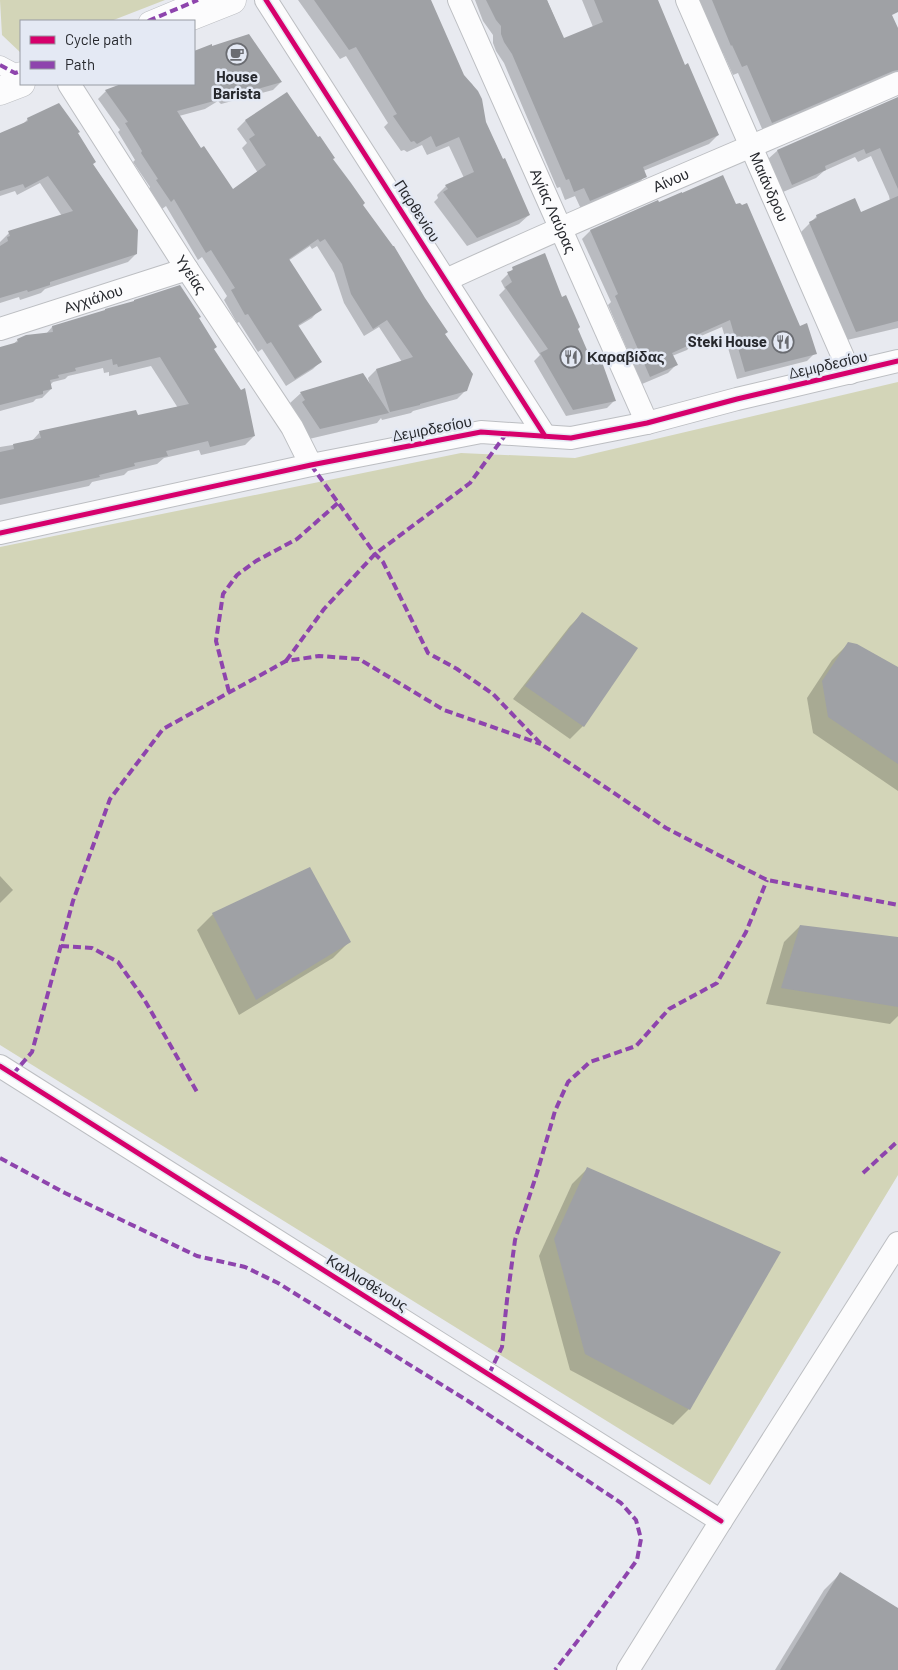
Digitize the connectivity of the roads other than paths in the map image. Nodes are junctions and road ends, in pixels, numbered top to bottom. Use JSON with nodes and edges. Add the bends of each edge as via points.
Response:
{"nodes":[{"id":1,"x":198,"y":0,"type":"edge"},
{"id":2,"x":232,"y":0,"type":"edge"},
{"id":3,"x":266,"y":0,"type":"edge"},
{"id":4,"x":459,"y":0,"type":"edge"},
{"id":5,"x":687,"y":0,"type":"edge"},
{"id":6,"x":150,"y":20,"type":"edge"},
{"id":7,"x":182,"y":20,"type":"edge"},
{"id":8,"x":0,"y":65,"type":"edge"},
{"id":9,"x":20,"y":71,"type":"edge"},
{"id":10,"x":20,"y":83,"type":"edge"},
{"id":11,"x":898,"y":83,"type":"edge"},
{"id":12,"x":70,"y":85,"type":"edge"},
{"id":13,"x":0,"y":91,"type":"edge"},
{"id":14,"x":751,"y":148,"type":"junction"},
{"id":15,"x":559,"y":228,"type":"junction"},
{"id":16,"x":186,"y":270,"type":"junction"},
{"id":17,"x":446,"y":280,"type":"junction"},
{"id":18,"x":0,"y":329,"type":"edge"},
{"id":19,"x":898,"y":361,"type":"edge"},
{"id":20,"x":850,"y":373,"type":"junction"},
{"id":21,"x":646,"y":423,"type":"junction"},
{"id":22,"x":545,"y":436,"type":"junction"},
{"id":23,"x":311,"y":465,"type":"junction"},
{"id":24,"x":0,"y":533,"type":"edge"},
{"id":25,"x":0,"y":1066,"type":"edge"},
{"id":26,"x":898,"y":1243,"type":"edge"},
{"id":27,"x":721,"y":1521,"type":"junction"},
{"id":28,"x":628,"y":1670,"type":"edge"}],
"edges":[{"from":1,"to":6,"type":"street"},
{"from":2,"to":7,"type":"street"},
{"from":3,"to":17,"type":"street","name":"Παρθενίου"},
{"from":4,"to":15,"type":"street","name":"Αγίας Λαύρας"},
{"from":5,"to":14,"type":"street","name":"Μαιάνδρου"},
{"from":8,"to":9,"type":"street","via":[[15,73]]},
{"from":10,"to":13,"type":"street"},
{"from":11,"to":14,"type":"street","name":"Αίνου"},
{"from":12,"to":16,"type":"street","name":"Υγείας"},
{"from":14,"to":15,"type":"street","name":"Αίνου"},
{"from":14,"to":20,"type":"street","name":"Μαιάνδρου"},
{"from":15,"to":17,"type":"street","name":"Αίνου"},
{"from":15,"to":21,"type":"street","name":"Αγίας Λαύρας"},
{"from":16,"to":18,"type":"street","name":"Αγχιάλου"},
{"from":16,"to":23,"type":"street","name":"Υγείας","via":[[292,426]]},
{"from":17,"to":22,"type":"street","name":"Παρθενίου"},
{"from":19,"to":20,"type":"street","name":"Δεμιρδεσίου"},
{"from":20,"to":21,"type":"street","name":"Δεμιρδεσίου"},
{"from":21,"to":22,"type":"street","name":"Δεμιρδεσίου","via":[[571,438]]},
{"from":22,"to":23,"type":"street","name":"Δεμιρδεσίου","via":[[481,432]]},
{"from":23,"to":24,"type":"street","name":"Δεμιρδεσίου"},
{"from":25,"to":27,"type":"street","name":"Καλλισθένους"},
{"from":26,"to":27,"type":"street"},
{"from":27,"to":28,"type":"street"}]}
